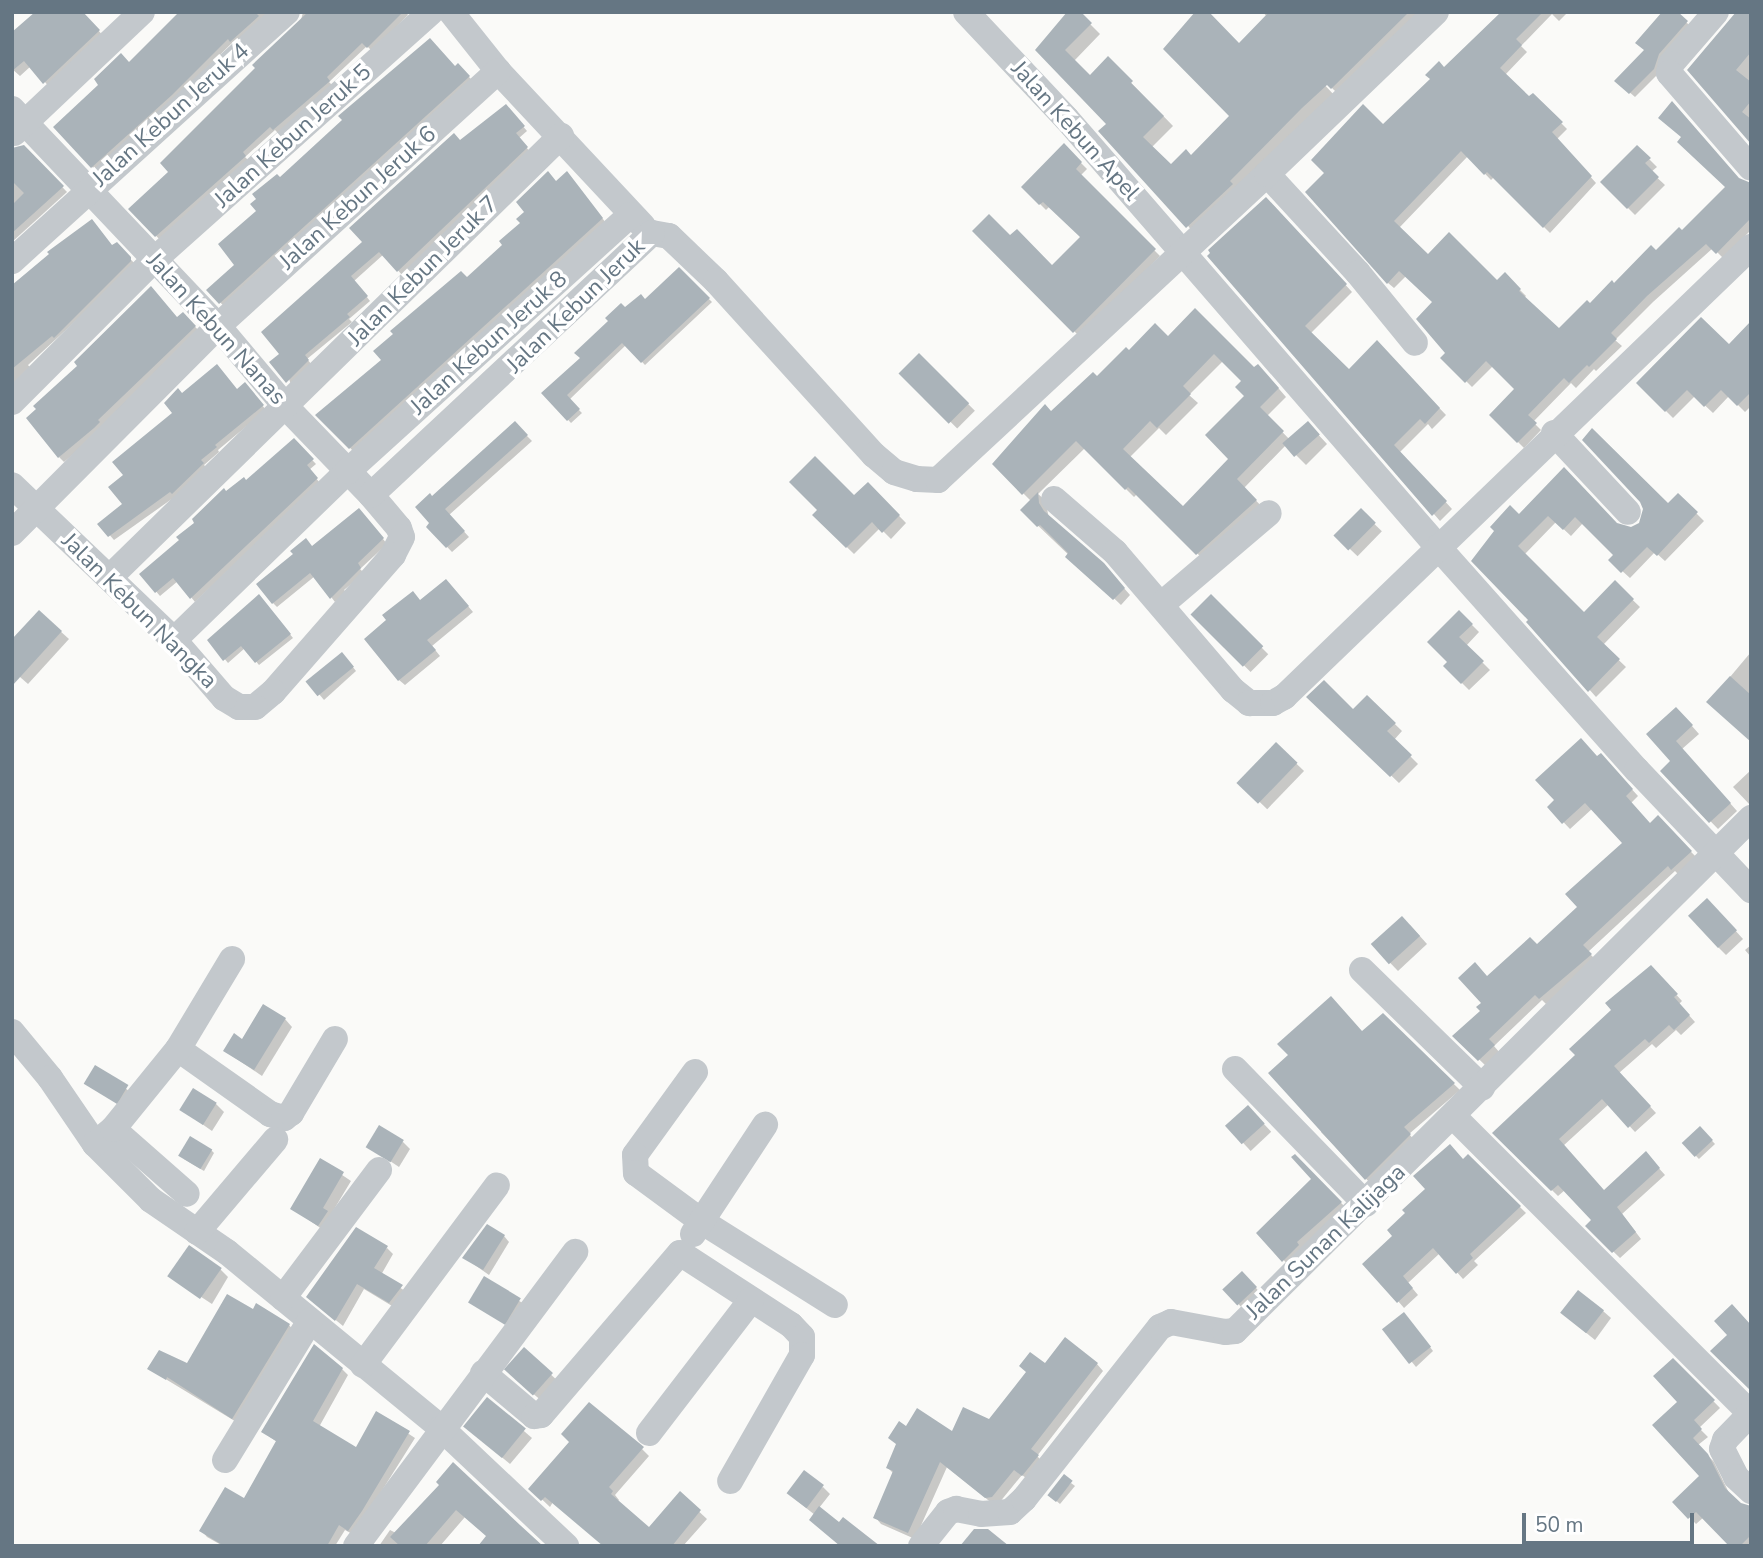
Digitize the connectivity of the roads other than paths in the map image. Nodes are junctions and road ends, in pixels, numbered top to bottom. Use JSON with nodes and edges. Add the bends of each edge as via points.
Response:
{"nodes":[{"id":1,"x":142,"y":12,"type":"edge"},
{"id":2,"x":287,"y":12,"type":"edge"},
{"id":3,"x":431,"y":12,"type":"edge"},
{"id":4,"x":451,"y":12,"type":"edge"},
{"id":5,"x":966,"y":12,"type":"edge"},
{"id":6,"x":1436,"y":12,"type":"edge"},
{"id":7,"x":1716,"y":12,"type":"edge"},
{"id":8,"x":498,"y":71,"type":"junction"},
{"id":9,"x":17,"y":122,"type":"edge"},
{"id":10,"x":561,"y":136,"type":"junction"},
{"id":11,"x":1751,"y":168,"type":"edge"},
{"id":12,"x":1267,"y":174,"type":"junction"},
{"id":13,"x":87,"y":191,"type":"junction"},
{"id":14,"x":630,"y":215,"type":"junction"},
{"id":15,"x":653,"y":233,"type":"junction"},
{"id":16,"x":1751,"y":247,"type":"edge"},
{"id":17,"x":1184,"y":252,"type":"junction"},
{"id":18,"x":155,"y":259,"type":"junction"},
{"id":19,"x":12,"y":261,"type":"edge"},
{"id":20,"x":218,"y":326,"type":"junction"},
{"id":21,"x":1415,"y":343,"type":"dead end"},
{"id":22,"x":12,"y":402,"type":"edge"},
{"id":23,"x":286,"y":407,"type":"junction"},
{"id":24,"x":1554,"y":433,"type":"junction"},
{"id":25,"x":348,"y":471,"type":"junction"},
{"id":26,"x":12,"y":485,"type":"edge"},
{"id":27,"x":371,"y":495,"type":"junction"},
{"id":28,"x":1054,"y":499,"type":"dead end"},
{"id":29,"x":36,"y":508,"type":"junction"},
{"id":30,"x":1629,"y":512,"type":"dead end"},
{"id":31,"x":1269,"y":513,"type":"dead end"},
{"id":32,"x":12,"y":533,"type":"edge"},
{"id":33,"x":1438,"y":547,"type":"junction"},
{"id":34,"x":110,"y":578,"type":"junction"},
{"id":35,"x":1162,"y":604,"type":"junction"},
{"id":36,"x":174,"y":640,"type":"junction"},
{"id":37,"x":273,"y":692,"type":"joint"},
{"id":38,"x":1751,"y":818,"type":"edge"},
{"id":39,"x":1716,"y":855,"type":"junction"},
{"id":40,"x":1751,"y":890,"type":"edge"},
{"id":41,"x":232,"y":959,"type":"dead end"},
{"id":42,"x":1362,"y":970,"type":"dead end"},
{"id":43,"x":12,"y":1032,"type":"edge"},
{"id":44,"x":335,"y":1039,"type":"dead end"},
{"id":45,"x":178,"y":1049,"type":"junction"},
{"id":46,"x":1235,"y":1069,"type":"dead end"},
{"id":47,"x":695,"y":1072,"type":"dead end"},
{"id":48,"x":1482,"y":1087,"type":"junction"},
{"id":49,"x":1453,"y":1116,"type":"junction"},
{"id":50,"x":765,"y":1125,"type":"dead end"},
{"id":51,"x":104,"y":1137,"type":"junction"},
{"id":52,"x":275,"y":1140,"type":"dead end"},
{"id":53,"x":379,"y":1170,"type":"dead end"},
{"id":54,"x":497,"y":1185,"type":"dead end"},
{"id":55,"x":187,"y":1194,"type":"dead end"},
{"id":56,"x":1366,"y":1204,"type":"junction"},
{"id":57,"x":701,"y":1221,"type":"junction"},
{"id":58,"x":197,"y":1232,"type":"junction"},
{"id":59,"x":575,"y":1252,"type":"dead end"},
{"id":60,"x":680,"y":1253,"type":"junction"},
{"id":61,"x":283,"y":1298,"type":"junction"},
{"id":62,"x":751,"y":1300,"type":"junction"},
{"id":63,"x":835,"y":1305,"type":"dead end"},
{"id":64,"x":310,"y":1321,"type":"junction"},
{"id":65,"x":363,"y":1365,"type":"junction"},
{"id":66,"x":483,"y":1373,"type":"junction"},
{"id":67,"x":1751,"y":1413,"type":"edge"},
{"id":68,"x":441,"y":1428,"type":"junction"},
{"id":69,"x":649,"y":1433,"type":"dead end"},
{"id":70,"x":225,"y":1460,"type":"dead end"},
{"id":71,"x":730,"y":1481,"type":"dead end"},
{"id":72,"x":1751,"y":1491,"type":"edge"},
{"id":73,"x":356,"y":1546,"type":"edge"},
{"id":74,"x":566,"y":1546,"type":"edge"},
{"id":75,"x":921,"y":1546,"type":"edge"}],
"edges":[{"from":1,"to":9,"type":"street"},
{"from":2,"to":13,"type":"street","name":"Jalan Kebun Jeruk 4"},
{"from":3,"to":18,"type":"street","name":"Jalan Kebun Jeruk 5"},
{"from":4,"to":8,"type":"street","name":"Jalan Kebun Jeruk"},
{"from":5,"to":17,"type":"street","name":"Jalan Kebun Apel"},
{"from":6,"to":12,"type":"street"},
{"from":7,"to":11,"type":"street","via":[[1671,64],[1669,73]]},
{"from":8,"to":10,"type":"street","name":"Jalan Kebun Jeruk"},
{"from":8,"to":20,"type":"street","name":"Jalan Kebun Jeruk 6"},
{"from":9,"to":13,"type":"street","name":"Jalan Kebun Nanas"},
{"from":10,"to":14,"type":"street","name":"Jalan Kebun Jeruk"},
{"from":10,"to":23,"type":"street","name":"Jalan Kebun Jeruk 7"},
{"from":12,"to":17,"type":"street"},
{"from":12,"to":21,"type":"street"},
{"from":13,"to":18,"type":"street","name":"Jalan Kebun Nanas"},
{"from":13,"to":19,"type":"street","name":"Jalan Kebun Jeruk 4"},
{"from":14,"to":15,"type":"street","name":"Jalan Kebun Jeruk"},
{"from":14,"to":25,"type":"street","name":"Jalan Kebun Jeruk 8"},
{"from":15,"to":17,"type":"street","via":[[669,236],[716,281],[874,455],[894,472],[938,480]]},
{"from":15,"to":27,"type":"street","name":"Jalan Kebun Jeruk"},
{"from":16,"to":24,"type":"street"},
{"from":17,"to":33,"type":"street","name":"Jalan Kebun Apel"},
{"from":18,"to":20,"type":"street","name":"Jalan Kebun Nanas"},
{"from":18,"to":22,"type":"street","name":"Jalan Kebun Jeruk 5"},
{"from":20,"to":23,"type":"street","name":"Jalan Kebun Nanas"},
{"from":20,"to":29,"type":"street","name":"Jalan Kebun Jeruk 6"},
{"from":23,"to":25,"type":"street","name":"Jalan Kebun Nanas"},
{"from":23,"to":34,"type":"street","name":"Jalan Kebun Jeruk 7"},
{"from":24,"to":30,"type":"street"},
{"from":24,"to":33,"type":"street"},
{"from":25,"to":27,"type":"street","name":"Jalan Kebun Nanas"},
{"from":25,"to":36,"type":"street","name":"Jalan Kebun Jeruk 8"},
{"from":26,"to":29,"type":"street","name":"Jalan Kebun Nangka"},
{"from":27,"to":37,"type":"street","name":"Jalan Kebun Nanas","via":[[402,537],[393,555]]},
{"from":28,"to":35,"type":"street","via":[[1115,552]]},
{"from":29,"to":32,"type":"street","name":"Jalan Kebun Jeruk 6"},
{"from":29,"to":34,"type":"street","name":"Jalan Kebun Nangka"},
{"from":31,"to":35,"type":"street"},
{"from":33,"to":35,"type":"street","via":[[1273,704],[1249,703],[1233,690]]},
{"from":33,"to":39,"type":"street","name":"Jalan Kebun Apel"},
{"from":34,"to":36,"type":"street","name":"Jalan Kebun Nangka"},
{"from":36,"to":37,"type":"street","name":"Jalan Kebun Nangka","via":[[224,698],[239,707],[254,707]]},
{"from":38,"to":39,"type":"street","name":"Jalan Sunan Kalijaga"},
{"from":39,"to":40,"type":"street","name":"Jalan Kebun Apel"},
{"from":39,"to":48,"type":"street","name":"Jalan Sunan Kalijaga"},
{"from":41,"to":45,"type":"street"},
{"from":42,"to":48,"type":"street"},
{"from":43,"to":51,"type":"street"},
{"from":44,"to":45,"type":"street","via":[[284,1118],[270,1114]]},
{"from":45,"to":51,"type":"street"},
{"from":46,"to":56,"type":"street"},
{"from":47,"to":57,"type":"street","via":[[635,1155],[634,1166],[636,1173]]},
{"from":48,"to":49,"type":"street","name":"Jalan Sunan Kalijaga"},
{"from":49,"to":56,"type":"street","name":"Jalan Sunan Kalijaga"},
{"from":49,"to":67,"type":"street"},
{"from":50,"to":57,"type":"street"},
{"from":51,"to":55,"type":"street"},
{"from":51,"to":58,"type":"street","via":[[151,1200]]},
{"from":52,"to":58,"type":"street"},
{"from":53,"to":61,"type":"street"},
{"from":54,"to":65,"type":"street"},
{"from":56,"to":75,"type":"street","name":"Jalan Sunan Kalijaga","via":[[1235,1331],[1171,1322],[1160,1327],[1010,1512],[948,1512]]},
{"from":57,"to":60,"type":"street"},
{"from":57,"to":63,"type":"street"},
{"from":58,"to":61,"type":"street"},
{"from":59,"to":66,"type":"street"},
{"from":60,"to":62,"type":"street"},
{"from":60,"to":66,"type":"street","via":[[541,1415],[534,1416]]},
{"from":61,"to":64,"type":"street"},
{"from":62,"to":69,"type":"street"},
{"from":62,"to":71,"type":"street","via":[[792,1325],[802,1337],[802,1355]]},
{"from":64,"to":65,"type":"street"},
{"from":64,"to":70,"type":"street"},
{"from":65,"to":68,"type":"street"},
{"from":66,"to":68,"type":"street"},
{"from":67,"to":72,"type":"street","via":[[1722,1449],[1736,1477]]},
{"from":68,"to":73,"type":"street"},
{"from":68,"to":74,"type":"street"}]}
